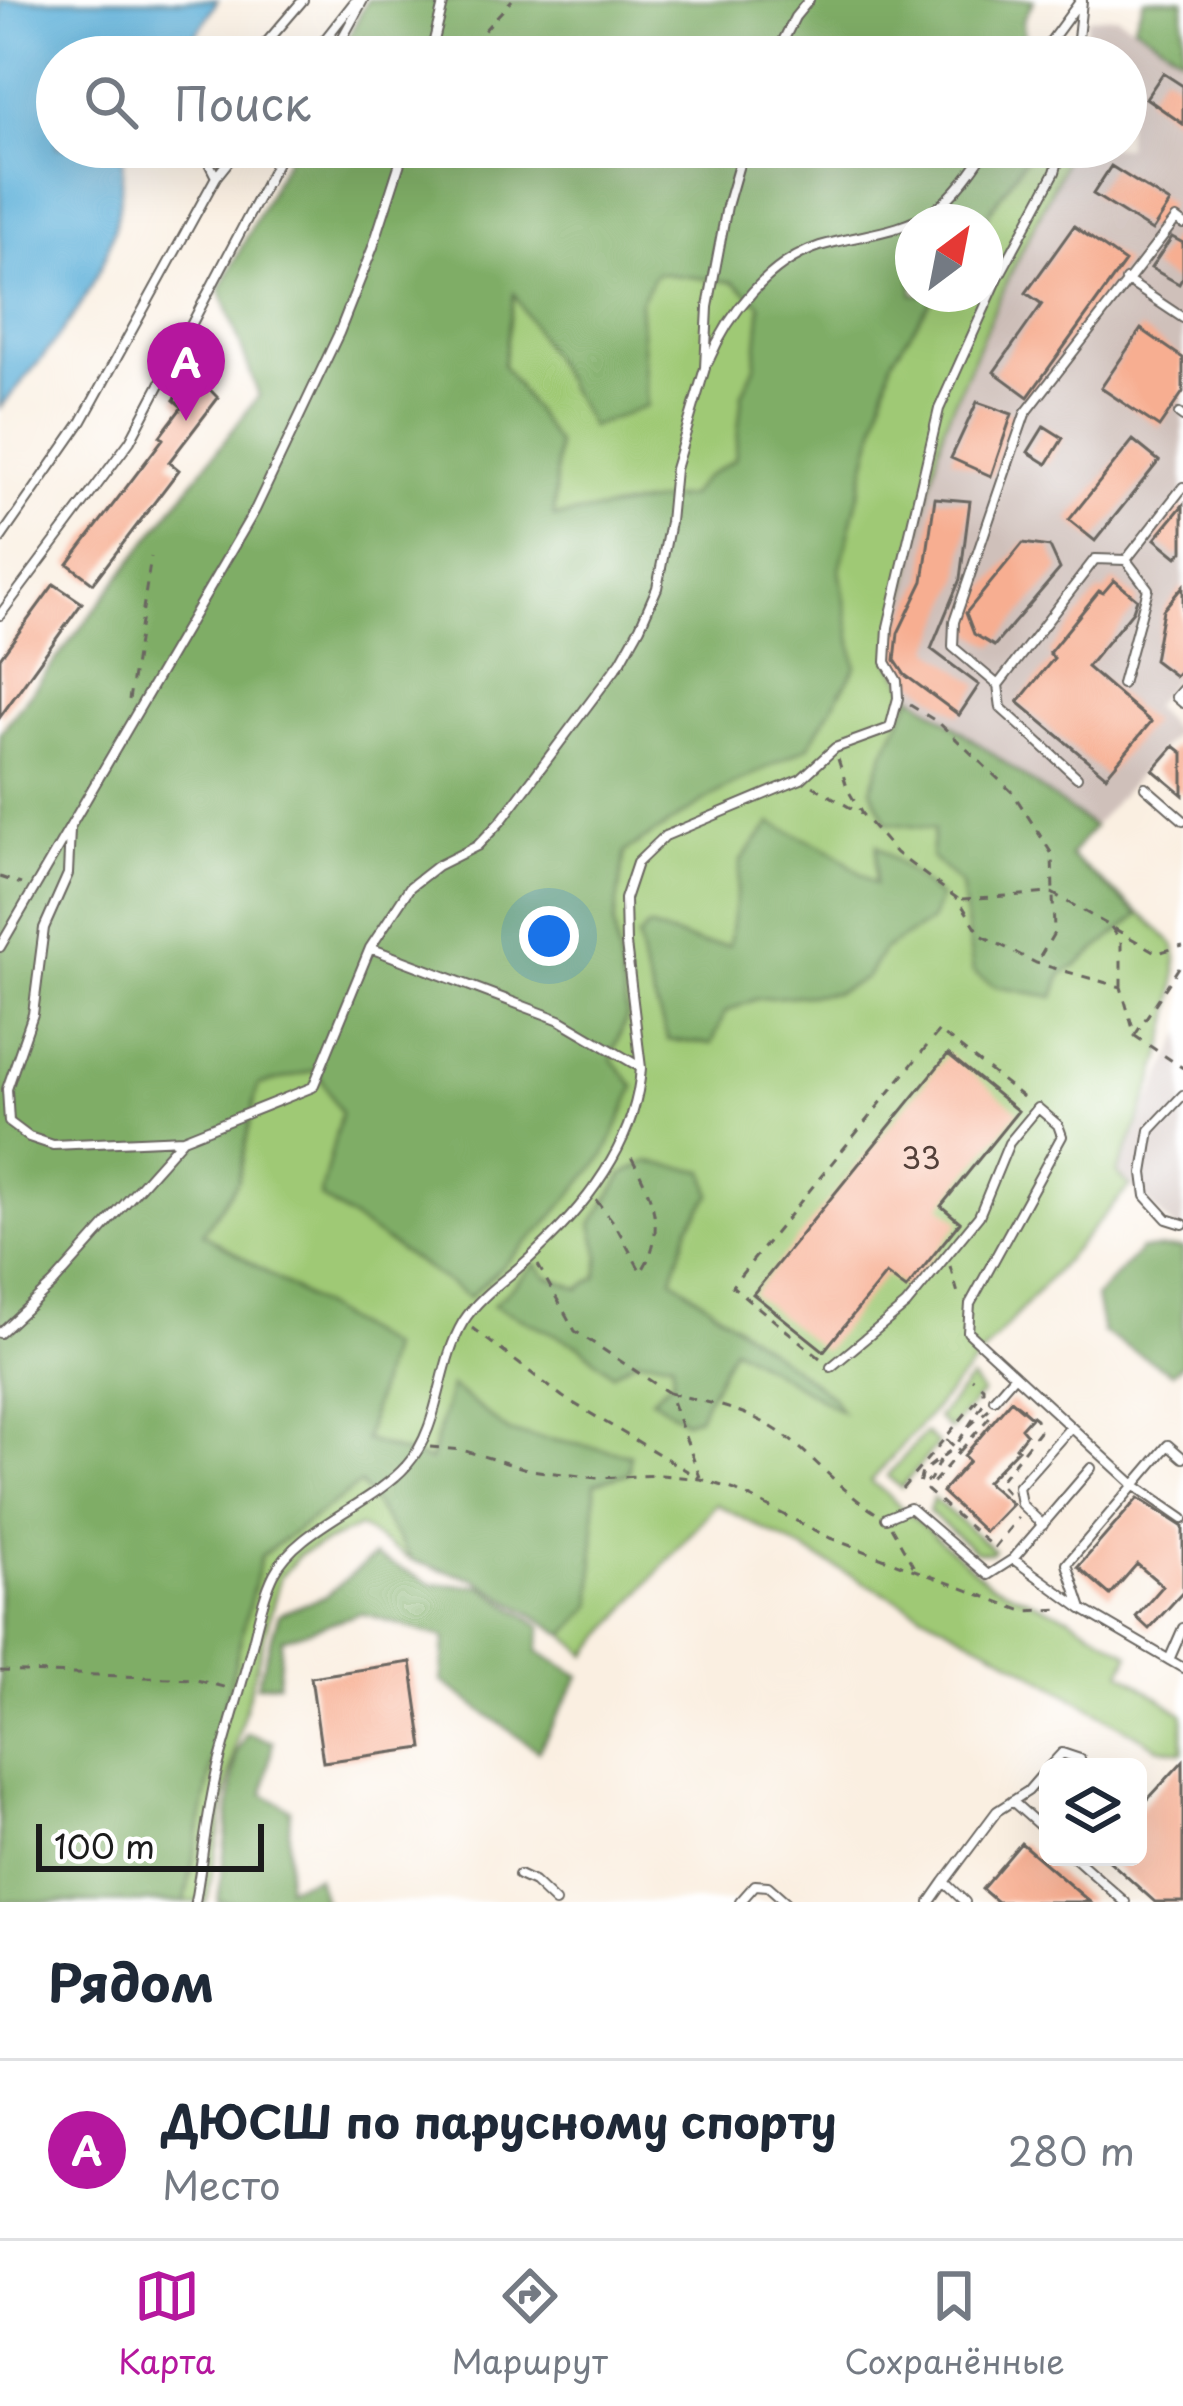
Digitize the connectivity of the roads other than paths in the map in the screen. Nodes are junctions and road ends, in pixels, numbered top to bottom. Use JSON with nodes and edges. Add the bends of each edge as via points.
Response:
{"nodes":[{"id":1,"x":303,"y":0,"type":"edge"},
{"id":2,"x":359,"y":0,"type":"edge"},
{"id":3,"x":444,"y":0,"type":"edge"},
{"id":4,"x":809,"y":0,"type":"edge"},
{"id":5,"x":1081,"y":0,"type":"edge"},
{"id":6,"x":272,"y":36,"type":"edge"},
{"id":7,"x":329,"y":36,"type":"edge"},
{"id":8,"x":342,"y":36,"type":"edge"},
{"id":9,"x":435,"y":36,"type":"edge"},
{"id":10,"x":786,"y":36,"type":"edge"},
{"id":11,"x":1054,"y":36,"type":"edge"},
{"id":12,"x":1078,"y":36,"type":"edge"},
{"id":13,"x":212,"y":168,"type":"edge"},
{"id":14,"x":223,"y":168,"type":"edge"},
{"id":15,"x":274,"y":168,"type":"edge"},
{"id":16,"x":398,"y":168,"type":"edge"},
{"id":17,"x":738,"y":168,"type":"edge"},
{"id":18,"x":970,"y":168,"type":"edge"},
{"id":19,"x":1056,"y":168,"type":"edge"},
{"id":20,"x":216,"y":177,"type":"junction"},
{"id":21,"x":1183,"y":224,"type":"edge"},
{"id":22,"x":1126,"y":280,"type":"junction"},
{"id":23,"x":1183,"y":318,"type":"edge"},
{"id":24,"x":705,"y":368,"type":"junction"},
{"id":25,"x":1183,"y":488,"type":"edge"},
{"id":26,"x":0,"y":539,"type":"edge"},
{"id":27,"x":1126,"y":560,"type":"junction"},
{"id":28,"x":0,"y":615,"type":"edge"},
{"id":29,"x":1122,"y":684,"type":"dead end"},
{"id":30,"x":998,"y":685,"type":"junction"},
{"id":31,"x":1183,"y":689,"type":"edge"},
{"id":32,"x":1183,"y":703,"type":"edge"},
{"id":33,"x":1077,"y":777,"type":"dead end"},
{"id":34,"x":1144,"y":787,"type":"dead end"},
{"id":35,"x":1183,"y":820,"type":"edge"},
{"id":36,"x":70,"y":829,"type":"junction"},
{"id":37,"x":0,"y":947,"type":"edge"},
{"id":38,"x":370,"y":948,"type":"junction"},
{"id":39,"x":641,"y":1068,"type":"junction"},
{"id":40,"x":1183,"y":1095,"type":"edge"},
{"id":41,"x":183,"y":1139,"type":"junction"},
{"id":42,"x":1183,"y":1225,"type":"edge"},
{"id":43,"x":0,"y":1333,"type":"edge"},
{"id":44,"x":831,"y":1367,"type":"road end"},
{"id":45,"x":1013,"y":1376,"type":"junction"},
{"id":46,"x":994,"y":1399,"type":"dead end"},
{"id":47,"x":1070,"y":1428,"type":"junction"},
{"id":48,"x":1183,"y":1457,"type":"edge"},
{"id":49,"x":1091,"y":1468,"type":"dead end"},
{"id":50,"x":1134,"y":1485,"type":"junction"},
{"id":51,"x":886,"y":1518,"type":"road end"},
{"id":52,"x":1183,"y":1519,"type":"edge"},
{"id":53,"x":1042,"y":1525,"type":"junction"},
{"id":54,"x":1013,"y":1559,"type":"junction"},
{"id":55,"x":1082,"y":1609,"type":"junction"},
{"id":56,"x":1183,"y":1628,"type":"edge"},
{"id":57,"x":1169,"y":1660,"type":"junction"},
{"id":58,"x":1183,"y":1668,"type":"edge"},
{"id":59,"x":1039,"y":1777,"type":"edge"},
{"id":60,"x":1012,"y":1801,"type":"junction"},
{"id":61,"x":1039,"y":1826,"type":"edge"},
{"id":62,"x":1084,"y":1866,"type":"edge"},
{"id":63,"x":519,"y":1875,"type":"dead end"},
{"id":64,"x":944,"y":1882,"type":"junction"},
{"id":65,"x":195,"y":1902,"type":"edge"},
{"id":66,"x":554,"y":1902,"type":"edge"},
{"id":67,"x":740,"y":1902,"type":"edge"},
{"id":68,"x":786,"y":1902,"type":"edge"},
{"id":69,"x":930,"y":1902,"type":"edge"},
{"id":70,"x":965,"y":1902,"type":"edge"},
{"id":71,"x":1125,"y":1902,"type":"edge"}],
"edges":[{"from":1,"to":6,"type":"lane"},
{"from":2,"to":7,"type":"lane"},
{"from":2,"to":8,"type":"lane"},
{"from":3,"to":9,"type":"lane"},
{"from":4,"to":10,"type":"lane"},
{"from":5,"to":11,"type":"lane"},
{"from":5,"to":12,"type":"lane"},
{"from":13,"to":20,"type":"lane"},
{"from":14,"to":20,"type":"lane"},
{"from":15,"to":28,"type":"lane","via":[[130,441]]},
{"from":16,"to":36,"type":"lane","via":[[295,431]]},
{"from":17,"to":24,"type":"lane","via":[[708,308]]},
{"from":18,"to":24,"type":"lane","via":[[936,209],[899,229],[785,262],[749,295]]},
{"from":19,"to":39,"type":"lane","via":[[939,409],[888,627],[886,662],[898,698],[890,728],[835,748],[800,779],[664,836],[637,863],[626,899],[626,944]]},
{"from":20,"to":26,"type":"lane","via":[[82,422]]},
{"from":21,"to":22,"type":"lane","via":[[1176,219]]},
{"from":22,"to":23,"type":"lane"},
{"from":22,"to":30,"type":"lane","via":[[1025,414],[954,622],[953,647]]},
{"from":24,"to":38,"type":"lane","via":[[675,469],[657,588],[630,644],[500,821],[477,846],[410,887]]},
{"from":25,"to":27,"type":"lane"},
{"from":27,"to":29,"type":"lane","via":[[1148,589]]},
{"from":27,"to":30,"type":"lane","via":[[1095,559]]},
{"from":30,"to":33,"type":"lane","via":[[1001,708]]},
{"from":31,"to":32,"type":"lane","via":[[1176,698]]},
{"from":34,"to":35,"type":"lane"},
{"from":36,"to":37,"type":"lane"},
{"from":36,"to":41,"type":"lane","via":[[68,874],[44,928],[33,1014],[7,1089],[9,1122],[53,1144]]},
{"from":38,"to":39,"type":"lane","via":[[560,1020]]},
{"from":38,"to":41,"type":"lane","via":[[314,1087]]},
{"from":39,"to":65,"type":"lane","via":[[622,1142],[591,1194],[464,1322],[408,1465],[278,1566],[217,1771]]},
{"from":40,"to":42,"type":"lane","via":[[1150,1130],[1143,1173],[1146,1196]]},
{"from":41,"to":43,"type":"lane"},
{"from":44,"to":45,"type":"lane","via":[[906,1306],[979,1216],[1009,1143],[1037,1108],[1058,1125],[1059,1145],[967,1316],[975,1341]]},
{"from":45,"to":46,"type":"lane"},
{"from":45,"to":47,"type":"lane"},
{"from":47,"to":50,"type":"lane"},
{"from":47,"to":53,"type":"lane","via":[[1018,1487],[1021,1504]]},
{"from":48,"to":50,"type":"lane","via":[[1168,1444]]},
{"from":49,"to":53,"type":"lane"},
{"from":50,"to":52,"type":"lane"},
{"from":50,"to":55,"type":"lane","via":[[1067,1564]]},
{"from":51,"to":54,"type":"lane","via":[[910,1508],[988,1575]]},
{"from":53,"to":54,"type":"lane"},
{"from":54,"to":55,"type":"lane"},
{"from":55,"to":57,"type":"lane"},
{"from":56,"to":57,"type":"lane"},
{"from":57,"to":58,"type":"lane"},
{"from":59,"to":60,"type":"lane"},
{"from":60,"to":61,"type":"lane"},
{"from":60,"to":64,"type":"lane"},
{"from":62,"to":71,"type":"lane"},
{"from":63,"to":66,"type":"lane"},
{"from":64,"to":69,"type":"lane"},
{"from":64,"to":70,"type":"lane"},
{"from":67,"to":68,"type":"lane","via":[[754,1885]]}]}
